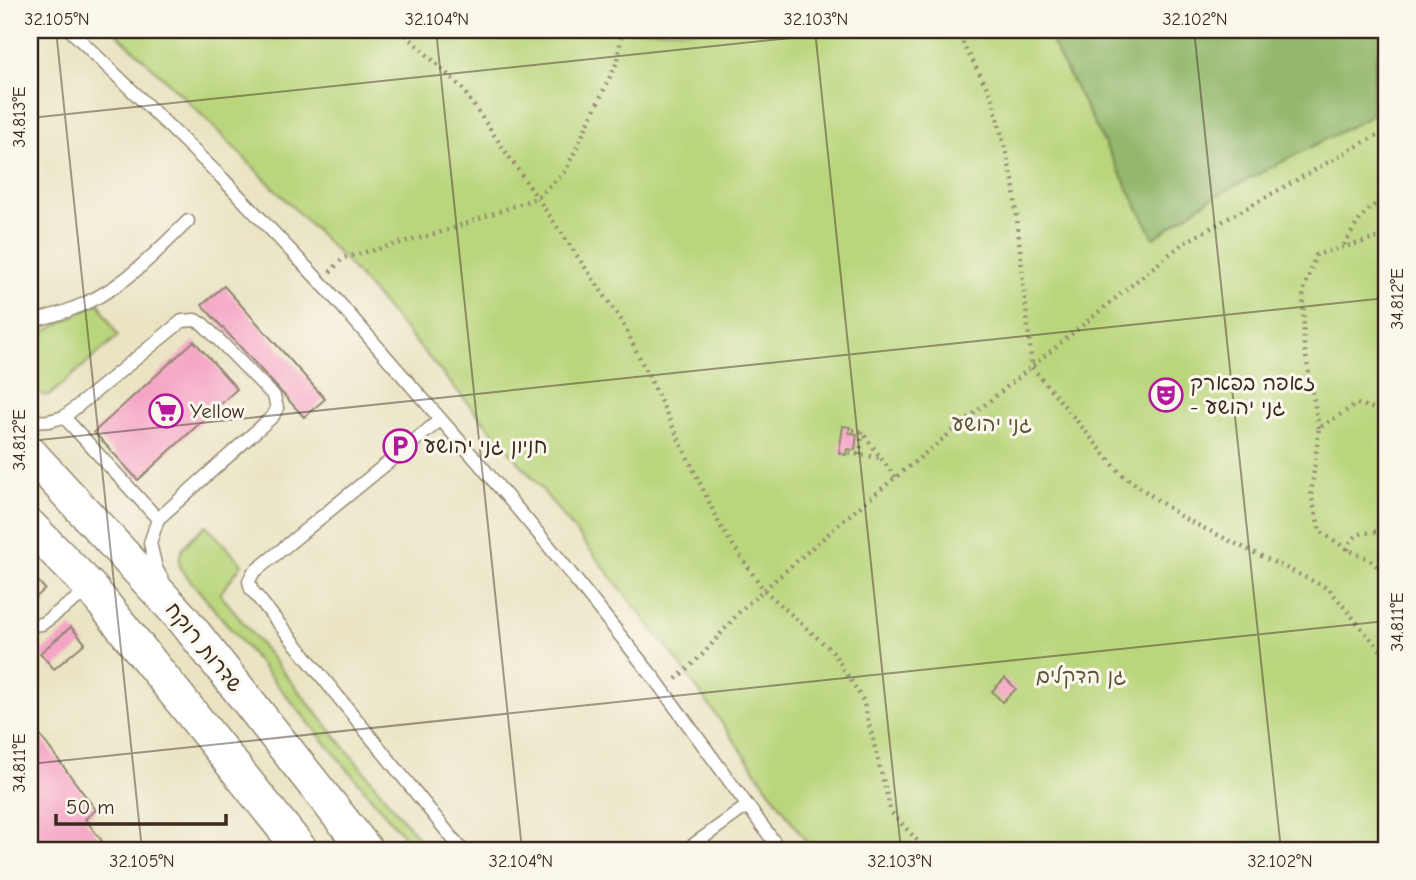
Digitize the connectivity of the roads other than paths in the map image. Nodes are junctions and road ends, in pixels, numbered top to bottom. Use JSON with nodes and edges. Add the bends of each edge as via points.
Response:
{"nodes":[{"id":1,"x":70,"y":30,"type":"edge"},
{"id":2,"x":188,"y":221,"type":"dead end"},
{"id":3,"x":30,"y":321,"type":"edge"},
{"id":4,"x":64,"y":417,"type":"junction"},
{"id":5,"x":440,"y":419,"type":"junction"},
{"id":6,"x":30,"y":422,"type":"edge"},
{"id":7,"x":30,"y":453,"type":"edge"},
{"id":8,"x":159,"y":519,"type":"junction"},
{"id":9,"x":30,"y":527,"type":"edge"},
{"id":10,"x":91,"y":588,"type":"junction"},
{"id":11,"x":183,"y":619,"type":"junction"},
{"id":12,"x":30,"y":625,"type":"edge"},
{"id":13,"x":747,"y":806,"type":"junction"},
{"id":14,"x":301,"y":850,"type":"edge"},
{"id":15,"x":366,"y":850,"type":"edge"},
{"id":16,"x":462,"y":850,"type":"edge"},
{"id":17,"x":686,"y":850,"type":"edge"},
{"id":18,"x":780,"y":850,"type":"edge"}],
"edges":[{"from":1,"to":5,"type":"lane","via":[[222,178]]},
{"from":2,"to":3,"type":"lane","via":[[117,286],[78,306]]},
{"from":4,"to":6,"type":"lane"},
{"from":4,"to":8,"type":"lane"},
{"from":4,"to":8,"type":"lane","via":[[182,321],[203,324],[274,396],[273,416]]},
{"from":5,"to":13,"type":"lane","via":[[548,545],[663,690]]},
{"from":5,"to":16,"type":"lane","via":[[253,573],[249,581]]},
{"from":7,"to":11,"type":"main road","name":"שדרות רוקח"},
{"from":8,"to":11,"type":"lane","via":[[150,543],[156,568]]},
{"from":9,"to":10,"type":"main road"},
{"from":10,"to":12,"type":"lane","via":[[42,624]]},
{"from":10,"to":14,"type":"main road"},
{"from":11,"to":15,"type":"main road","name":"שדרות רוקח"},
{"from":13,"to":17,"type":"lane"},
{"from":13,"to":18,"type":"lane"}]}
